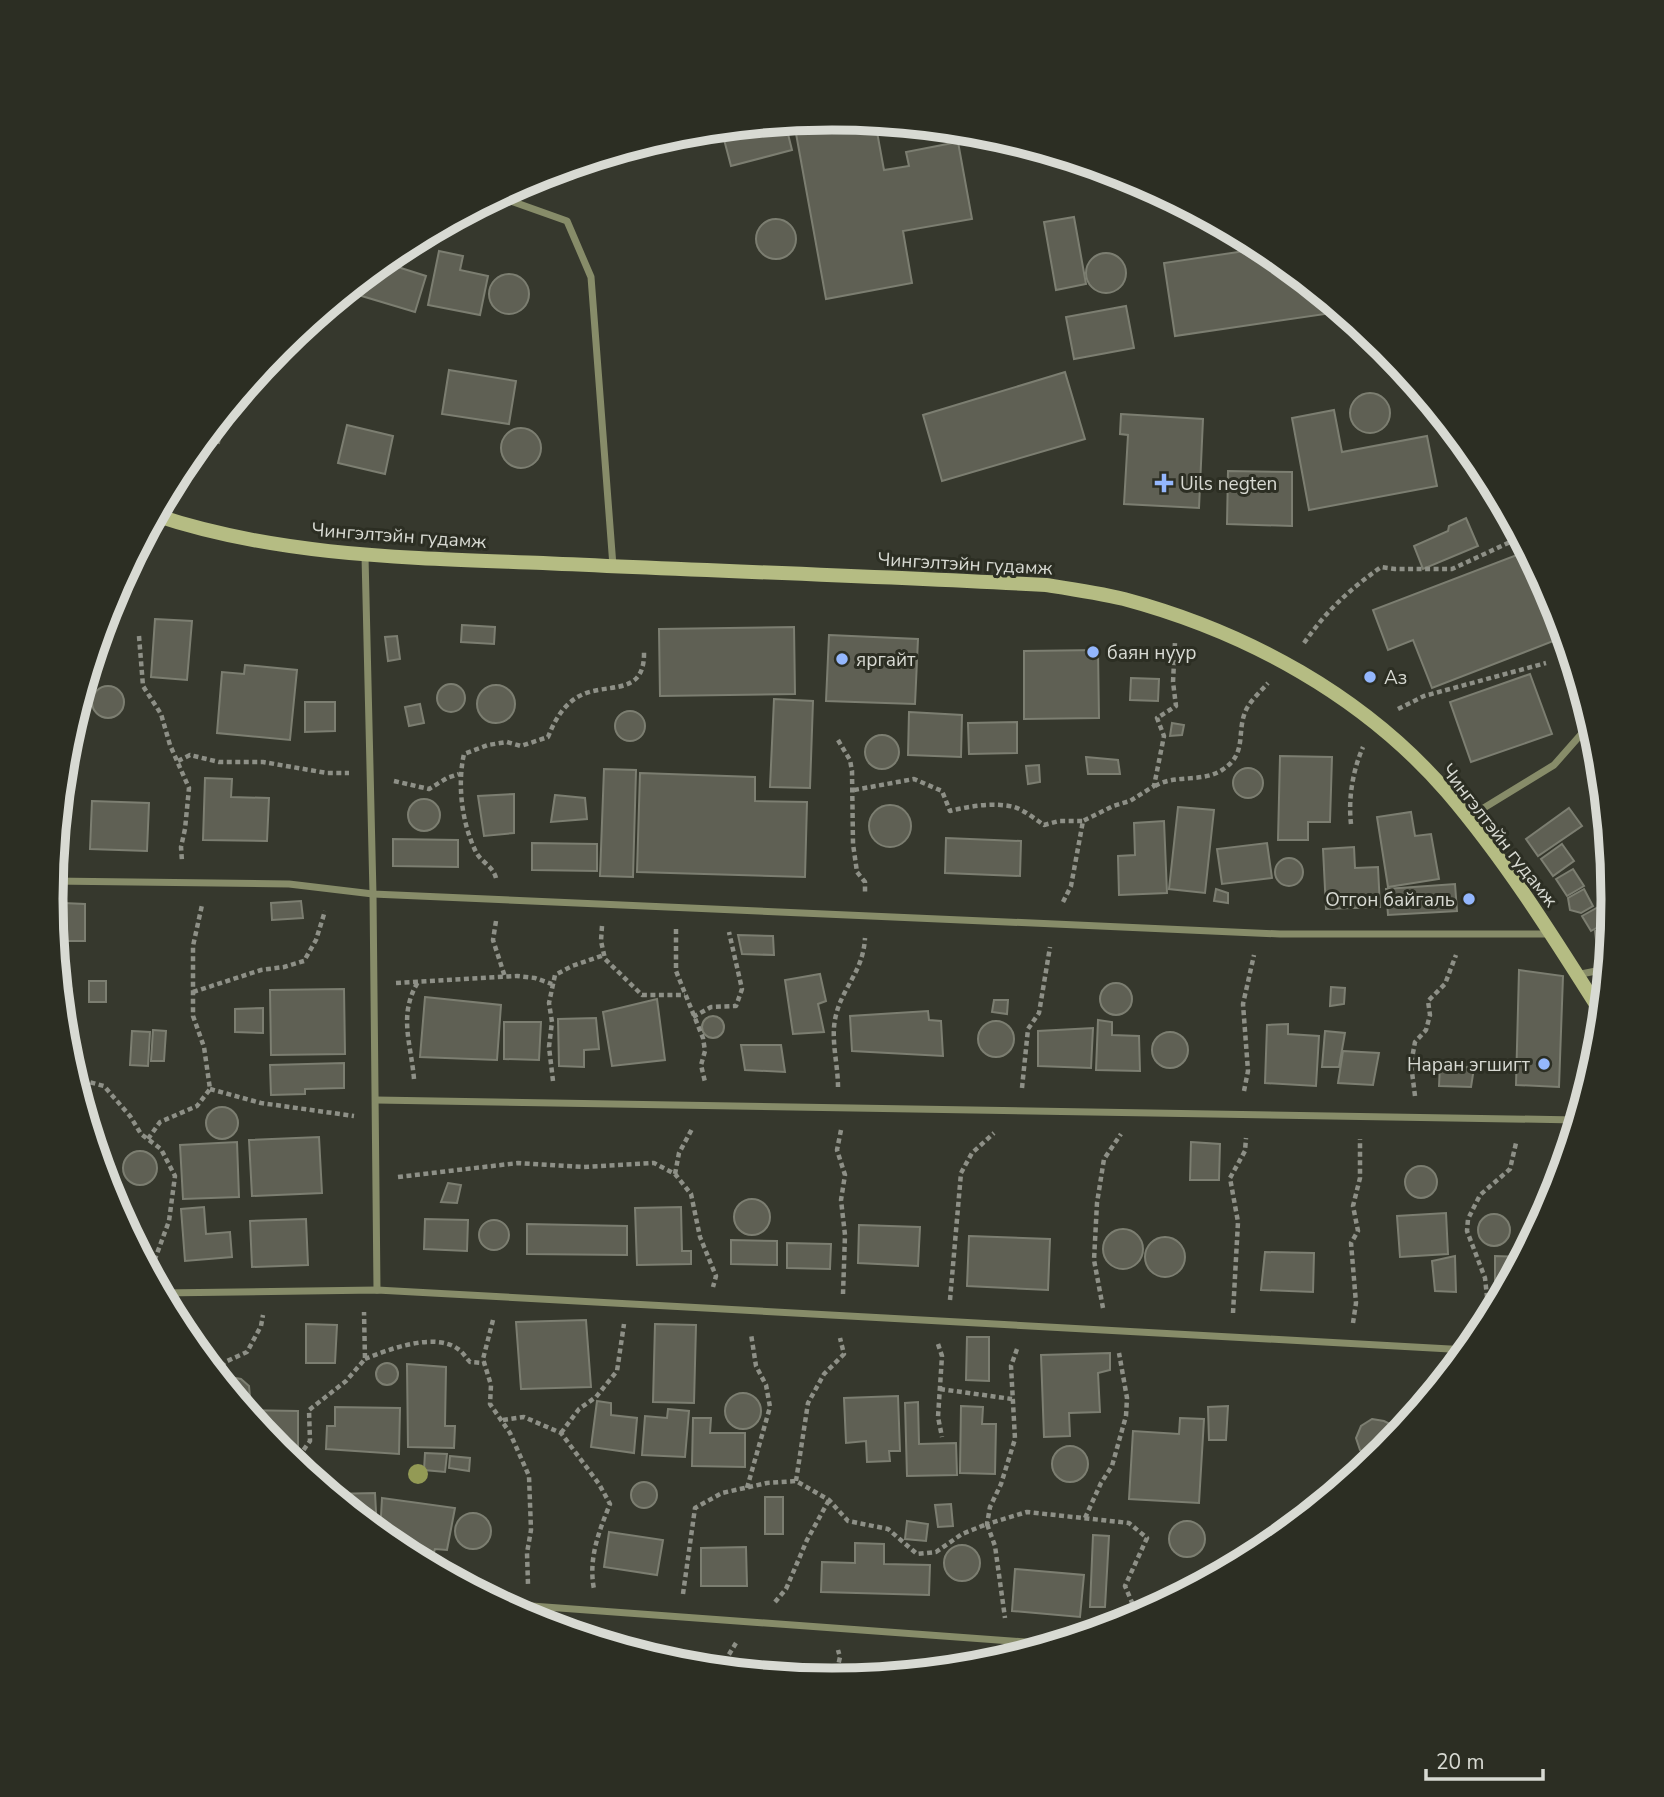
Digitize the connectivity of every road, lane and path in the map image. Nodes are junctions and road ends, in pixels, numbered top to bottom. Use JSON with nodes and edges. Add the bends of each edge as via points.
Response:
{"nodes":[{"id":1,"x":510,"y":201,"type":"edge"},
{"id":2,"x":164,"y":518,"type":"edge"},
{"id":3,"x":1513,"y":541,"type":"edge"},
{"id":4,"x":365,"y":556,"type":"junction"},
{"id":5,"x":612,"y":567,"type":"junction"},
{"id":6,"x":1176,"y":616,"type":"junction"},
{"id":7,"x":139,"y":636,"type":"dead end"},
{"id":8,"x":644,"y":652,"type":"dead end"},
{"id":9,"x":1546,"y":663,"type":"dead end"},
{"id":10,"x":1289,"y":664,"type":"junction"},
{"id":11,"x":1373,"y":722,"type":"junction"},
{"id":12,"x":1583,"y":733,"type":"edge"},
{"id":13,"x":838,"y":740,"type":"dead end"},
{"id":14,"x":178,"y":761,"type":"junction"},
{"id":15,"x":370,"y":772,"type":"junction"},
{"id":16,"x":459,"y":774,"type":"junction"},
{"id":17,"x":1154,"y":786,"type":"junction"},
{"id":18,"x":854,"y":790,"type":"junction"},
{"id":19,"x":1468,"y":818,"type":"junction"},
{"id":20,"x":1083,"y":821,"type":"junction"},
{"id":21,"x":1351,"y":824,"type":"dead end"},
{"id":22,"x":64,"y":881,"type":"edge"},
{"id":23,"x":183,"y":883,"type":"junction"},
{"id":24,"x":204,"y":883,"type":"junction"},
{"id":25,"x":328,"y":889,"type":"junction"},
{"id":26,"x":373,"y":894,"type":"junction"},
{"id":27,"x":500,"y":900,"type":"junction"},
{"id":28,"x":607,"y":905,"type":"junction"},
{"id":29,"x":677,"y":908,"type":"junction"},
{"id":30,"x":733,"y":910,"type":"junction"},
{"id":31,"x":866,"y":916,"type":"junction"},
{"id":32,"x":1054,"y":924,"type":"junction"},
{"id":33,"x":1258,"y":933,"type":"junction"},
{"id":34,"x":1463,"y":934,"type":"junction"},
{"id":35,"x":1552,"y":934,"type":"junction"},
{"id":36,"x":604,"y":955,"type":"junction"},
{"id":37,"x":1597,"y":971,"type":"edge"},
{"id":38,"x":1576,"y":975,"type":"junction"},
{"id":39,"x":505,"y":977,"type":"junction"},
{"id":40,"x":418,"y":982,"type":"junction"},
{"id":41,"x":374,"y":983,"type":"junction"},
{"id":42,"x":552,"y":984,"type":"junction"},
{"id":43,"x":193,"y":992,"type":"junction"},
{"id":44,"x":685,"y":995,"type":"junction"},
{"id":45,"x":1594,"y":1001,"type":"edge"},
{"id":46,"x":693,"y":1017,"type":"junction"},
{"id":47,"x":85,"y":1081,"type":"edge"},
{"id":48,"x":210,"y":1089,"type":"junction"},
{"id":49,"x":376,"y":1100,"type":"junction"},
{"id":50,"x":415,"y":1100,"type":"junction"},
{"id":51,"x":553,"y":1103,"type":"junction"},
{"id":52,"x":705,"y":1105,"type":"junction"},
{"id":53,"x":837,"y":1108,"type":"junction"},
{"id":54,"x":1020,"y":1111,"type":"junction"},
{"id":55,"x":1134,"y":1112,"type":"junction"},
{"id":56,"x":1248,"y":1115,"type":"junction"},
{"id":57,"x":1361,"y":1117,"type":"junction"},
{"id":58,"x":1415,"y":1117,"type":"junction"},
{"id":59,"x":1523,"y":1119,"type":"junction"},
{"id":60,"x":376,"y":1120,"type":"junction"},
{"id":61,"x":1568,"y":1120,"type":"edge"},
{"id":62,"x":148,"y":1139,"type":"junction"},
{"id":63,"x":675,"y":1174,"type":"junction"},
{"id":64,"x":376,"y":1179,"type":"junction"},
{"id":65,"x":155,"y":1263,"type":"edge"},
{"id":66,"x":364,"y":1290,"type":"junction"},
{"id":67,"x":377,"y":1290,"type":"junction"},
{"id":68,"x":265,"y":1292,"type":"junction"},
{"id":69,"x":172,"y":1293,"type":"edge"},
{"id":70,"x":504,"y":1297,"type":"junction"},
{"id":71,"x":1487,"y":1300,"type":"edge"},
{"id":72,"x":627,"y":1304,"type":"junction"},
{"id":73,"x":706,"y":1308,"type":"junction"},
{"id":74,"x":847,"y":1316,"type":"junction"},
{"id":75,"x":950,"y":1321,"type":"junction"},
{"id":76,"x":1020,"y":1325,"type":"junction"},
{"id":77,"x":1103,"y":1330,"type":"junction"},
{"id":78,"x":1233,"y":1337,"type":"junction"},
{"id":79,"x":1353,"y":1343,"type":"junction"},
{"id":80,"x":1455,"y":1349,"type":"edge"},
{"id":81,"x":365,"y":1359,"type":"junction"},
{"id":82,"x":484,"y":1363,"type":"junction"},
{"id":83,"x":221,"y":1366,"type":"edge"},
{"id":84,"x":756,"y":1366,"type":"dead end"},
{"id":85,"x":940,"y":1389,"type":"junction"},
{"id":86,"x":1012,"y":1399,"type":"junction"},
{"id":87,"x":502,"y":1420,"type":"junction"},
{"id":88,"x":561,"y":1433,"type":"junction"},
{"id":89,"x":942,"y":1437,"type":"dead end"},
{"id":90,"x":301,"y":1455,"type":"edge"},
{"id":91,"x":796,"y":1481,"type":"junction"},
{"id":92,"x":747,"y":1488,"type":"junction"},
{"id":93,"x":828,"y":1500,"type":"junction"},
{"id":94,"x":1085,"y":1518,"type":"junction"},
{"id":95,"x":987,"y":1524,"type":"junction"},
{"id":96,"x":527,"y":1604,"type":"edge"},
{"id":97,"x":532,"y":1606,"type":"edge"},
{"id":98,"x":1133,"y":1606,"type":"edge"},
{"id":99,"x":596,"y":1611,"type":"junction"},
{"id":100,"x":682,"y":1617,"type":"junction"},
{"id":101,"x":743,"y":1622,"type":"junction"},
{"id":102,"x":1008,"y":1640,"type":"junction"},
{"id":103,"x":1028,"y":1642,"type":"edge"}],
"edges":[{"from":1,"to":5,"type":"street","via":[[567,221],[591,277]]},
{"from":2,"to":4,"type":"main road","name":"Чингэлтэйн гудамж","via":[[247,539]]},
{"from":3,"to":10,"type":"path","via":[[1452,569],[1381,567],[1330,607]]},
{"from":4,"to":5,"type":"main road","name":"Чингэлтэйн гудамж"},
{"from":4,"to":15,"type":"street"},
{"from":5,"to":6,"type":"main road","name":"Чингэлтэйн гудамж","via":[[1046,585],[1124,599]]},
{"from":6,"to":10,"type":"main road","name":"Чингэлтэйн гудамж"},
{"from":6,"to":17,"type":"path","via":[[1176,705],[1157,718],[1164,736]]},
{"from":7,"to":14,"type":"path","via":[[143,686],[161,715]]},
{"from":8,"to":16,"type":"path","via":[[644,664],[631,683],[578,696],[556,718],[548,737],[520,746],[507,742],[488,745],[464,754]]},
{"from":9,"to":11,"type":"path","via":[[1424,696]]},
{"from":10,"to":11,"type":"main road","name":"Чингэлтэйн гудамж"},
{"from":10,"to":17,"type":"path","via":[[1247,708],[1239,755],[1221,771],[1166,779]]},
{"from":11,"to":19,"type":"main road","name":"Чингэлтэйн гудамж","via":[[1427,770]]},
{"from":11,"to":21,"type":"path","via":[[1356,762]]},
{"from":12,"to":19,"type":"street","via":[[1554,765]]},
{"from":13,"to":18,"type":"path","via":[[850,760]]},
{"from":14,"to":15,"type":"path","via":[[190,755],[327,773]]},
{"from":14,"to":23,"type":"path","via":[[189,788],[181,847]]},
{"from":15,"to":16,"type":"path","via":[[402,785],[429,789]]},
{"from":15,"to":26,"type":"street"},
{"from":16,"to":27,"type":"path","via":[[468,834],[478,856],[494,871]]},
{"from":17,"to":20,"type":"path"},
{"from":18,"to":20,"type":"path","via":[[914,779],[942,791],[950,811],[1015,807],[1044,825]]},
{"from":18,"to":31,"type":"path","via":[[853,844],[857,872],[865,882]]},
{"from":19,"to":35,"type":"main road","name":"Чингэлтэйн гудамж"},
{"from":20,"to":32,"type":"path","via":[[1071,886]]},
{"from":22,"to":23,"type":"street"},
{"from":23,"to":24,"type":"street"},
{"from":24,"to":25,"type":"street"},
{"from":24,"to":43,"type":"path","via":[[192,946]]},
{"from":25,"to":26,"type":"street"},
{"from":25,"to":43,"type":"path","via":[[324,919],[304,961]]},
{"from":26,"to":27,"type":"street"},
{"from":26,"to":41,"type":"street"},
{"from":27,"to":28,"type":"street"},
{"from":27,"to":39,"type":"path","via":[[494,940]]},
{"from":28,"to":29,"type":"street"},
{"from":28,"to":36,"type":"path","via":[[602,925]]},
{"from":29,"to":30,"type":"street"},
{"from":29,"to":44,"type":"path","via":[[676,971]]},
{"from":30,"to":31,"type":"street"},
{"from":30,"to":46,"type":"path","via":[[729,933],[742,989],[736,1006],[711,1007]]},
{"from":31,"to":32,"type":"street"},
{"from":31,"to":53,"type":"path","via":[[864,956],[836,1014]]},
{"from":32,"to":33,"type":"street"},
{"from":32,"to":54,"type":"path","via":[[1039,1013],[1028,1029]]},
{"from":33,"to":34,"type":"street"},
{"from":33,"to":56,"type":"path","via":[[1243,1004]]},
{"from":34,"to":35,"type":"street"},
{"from":34,"to":58,"type":"path","via":[[1445,984],[1428,1001],[1426,1030],[1415,1042],[1411,1064]]},
{"from":35,"to":38,"type":"main road","name":"Чингэлтэйн гудамж"},
{"from":36,"to":42,"type":"path","via":[[555,975]]},
{"from":36,"to":44,"type":"path","via":[[642,995]]},
{"from":37,"to":38,"type":"street"},
{"from":38,"to":45,"type":"main road","name":"Чингэлтэйн гудамж"},
{"from":39,"to":40,"type":"path"},
{"from":39,"to":42,"type":"path","via":[[536,978]]},
{"from":40,"to":41,"type":"path"},
{"from":40,"to":50,"type":"path","via":[[408,998],[407,1038]]},
{"from":41,"to":49,"type":"street"},
{"from":42,"to":51,"type":"path","via":[[549,1047]]},
{"from":43,"to":48,"type":"path","via":[[193,1016],[204,1047]]},
{"from":44,"to":46,"type":"path"},
{"from":46,"to":52,"type":"path","via":[[705,1051],[701,1065]]},
{"from":47,"to":62,"type":"path","via":[[104,1086]]},
{"from":48,"to":60,"type":"path","via":[[261,1103]]},
{"from":48,"to":62,"type":"path","via":[[197,1106],[160,1122]]},
{"from":49,"to":50,"type":"street"},
{"from":49,"to":60,"type":"street"},
{"from":50,"to":51,"type":"street"},
{"from":51,"to":52,"type":"street"},
{"from":52,"to":53,"type":"street"},
{"from":52,"to":63,"type":"path","via":[[679,1153]]},
{"from":53,"to":54,"type":"street"},
{"from":53,"to":74,"type":"path","via":[[841,1134],[837,1150],[845,1175],[841,1200]]},
{"from":54,"to":55,"type":"street"},
{"from":54,"to":75,"type":"path","via":[[972,1153],[961,1173]]},
{"from":55,"to":56,"type":"street"},
{"from":55,"to":77,"type":"path","via":[[1104,1159],[1097,1203],[1094,1260]]},
{"from":56,"to":57,"type":"street"},
{"from":56,"to":78,"type":"path","via":[[1245,1151],[1230,1178],[1238,1222]]},
{"from":57,"to":58,"type":"street"},
{"from":57,"to":79,"type":"path","via":[[1360,1178],[1353,1206],[1358,1231],[1351,1243],[1356,1303]]},
{"from":58,"to":59,"type":"street"},
{"from":59,"to":61,"type":"street"},
{"from":59,"to":71,"type":"path","via":[[1510,1169],[1479,1195],[1468,1219]]},
{"from":60,"to":64,"type":"street"},
{"from":62,"to":65,"type":"path","via":[[161,1149],[175,1176],[169,1221]]},
{"from":63,"to":64,"type":"path","via":[[653,1163],[584,1167],[518,1163]]},
{"from":63,"to":73,"type":"path","via":[[691,1194],[700,1237],[716,1276]]},
{"from":64,"to":67,"type":"street"},
{"from":66,"to":67,"type":"street"},
{"from":66,"to":68,"type":"street"},
{"from":66,"to":81,"type":"path"},
{"from":67,"to":70,"type":"street"},
{"from":68,"to":69,"type":"street"},
{"from":68,"to":83,"type":"path","via":[[261,1326],[247,1352]]},
{"from":70,"to":72,"type":"street"},
{"from":70,"to":82,"type":"path","via":[[485,1343]]},
{"from":72,"to":73,"type":"street"},
{"from":72,"to":88,"type":"path","via":[[617,1371]]},
{"from":73,"to":74,"type":"street"},
{"from":74,"to":75,"type":"street"},
{"from":74,"to":91,"type":"path","via":[[838,1329],[844,1354],[824,1374],[808,1403]]},
{"from":75,"to":76,"type":"street"},
{"from":75,"to":85,"type":"path","via":[[937,1344],[942,1356]]},
{"from":76,"to":77,"type":"street"},
{"from":76,"to":86,"type":"path","via":[[1011,1366]]},
{"from":77,"to":78,"type":"street"},
{"from":77,"to":94,"type":"path","via":[[1119,1353],[1126,1416],[1112,1466]]},
{"from":78,"to":79,"type":"street"},
{"from":79,"to":80,"type":"street"},
{"from":81,"to":82,"type":"path","via":[[388,1349],[441,1342],[458,1349],[470,1362]]},
{"from":81,"to":90,"type":"path","via":[[309,1410],[310,1441]]},
{"from":82,"to":87,"type":"path","via":[[491,1385],[490,1404]]},
{"from":84,"to":92,"type":"path","via":[[770,1407]]},
{"from":85,"to":86,"type":"path"},
{"from":85,"to":89,"type":"path"},
{"from":86,"to":95,"type":"path","via":[[1015,1439]]},
{"from":87,"to":88,"type":"path","via":[[524,1418]]},
{"from":87,"to":96,"type":"path","via":[[528,1476]]},
{"from":88,"to":99,"type":"path","via":[[610,1504],[594,1554]]},
{"from":91,"to":92,"type":"path"},
{"from":91,"to":93,"type":"path"},
{"from":92,"to":100,"type":"path","via":[[722,1493],[695,1508]]},
{"from":93,"to":95,"type":"path","via":[[848,1521],[888,1529],[917,1554],[936,1552]]},
{"from":93,"to":101,"type":"path","via":[[786,1589],[771,1607]]},
{"from":94,"to":95,"type":"path","via":[[1027,1512]]},
{"from":94,"to":98,"type":"path","via":[[1129,1522],[1147,1538],[1125,1586]]},
{"from":95,"to":102,"type":"path","via":[[995,1546]]},
{"from":97,"to":99,"type":"street"},
{"from":99,"to":100,"type":"street"},
{"from":100,"to":101,"type":"street"},
{"from":101,"to":102,"type":"street"},
{"from":102,"to":103,"type":"street"}]}
